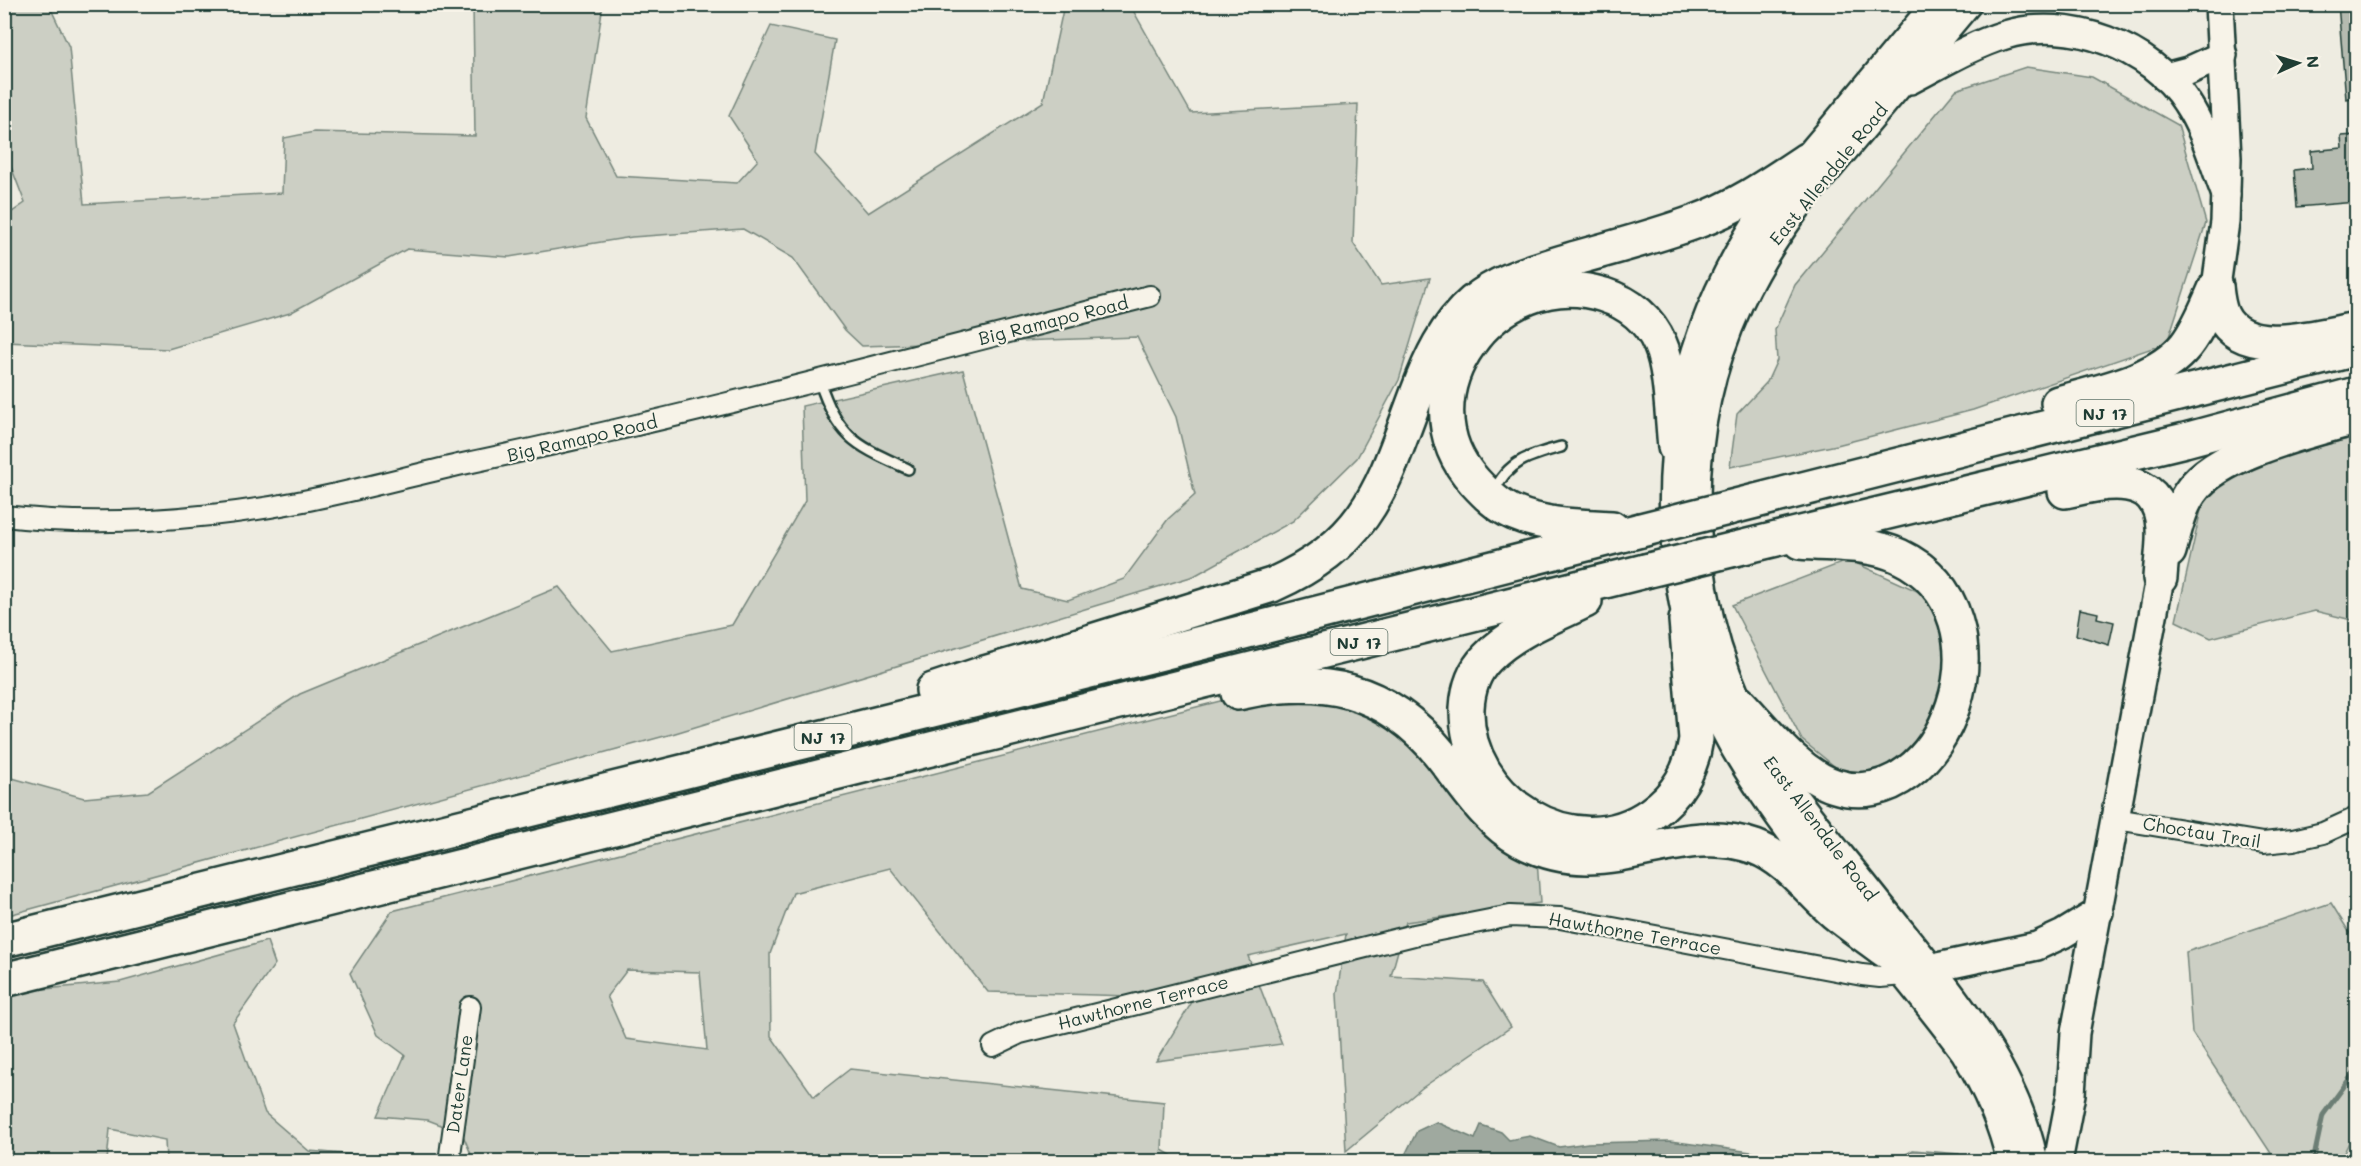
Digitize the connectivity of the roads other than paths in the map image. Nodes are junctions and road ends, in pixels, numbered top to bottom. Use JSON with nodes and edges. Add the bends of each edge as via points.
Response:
{"nodes":[{"id":1,"x":1936,"y":4,"type":"edge"},
{"id":2,"x":1967,"y":4,"type":"edge"},
{"id":3,"x":2219,"y":4,"type":"edge"},
{"id":4,"x":2223,"y":55,"type":"junction"},
{"id":5,"x":2164,"y":76,"type":"junction"},
{"id":6,"x":1898,"y":86,"type":"junction"},
{"id":7,"x":1806,"y":160,"type":"junction"},
{"id":8,"x":2226,"y":195,"type":"junction"},
{"id":9,"x":2216,"y":287,"type":"junction"},
{"id":10,"x":1150,"y":296,"type":"dead end"},
{"id":11,"x":2356,"y":329,"type":"edge"},
{"id":12,"x":2356,"y":349,"type":"edge"},
{"id":13,"x":819,"y":380,"type":"junction"},
{"id":14,"x":2356,"y":394,"type":"edge"},
{"id":15,"x":2356,"y":417,"type":"edge"},
{"id":16,"x":1561,"y":447,"type":"dead end"},
{"id":17,"x":1675,"y":447,"type":"junction"},
{"id":18,"x":908,"y":469,"type":"dead end"},
{"id":19,"x":1853,"y":477,"type":"junction"},
{"id":20,"x":1491,"y":499,"type":"junction"},
{"id":21,"x":1903,"y":507,"type":"junction"},
{"id":22,"x":4,"y":516,"type":"edge"},
{"id":23,"x":1641,"y":530,"type":"junction"},
{"id":24,"x":1771,"y":540,"type":"junction"},
{"id":25,"x":1645,"y":571,"type":"junction"},
{"id":26,"x":2160,"y":578,"type":"junction"},
{"id":27,"x":1686,"y":620,"type":"junction"},
{"id":28,"x":1739,"y":703,"type":"junction"},
{"id":29,"x":1073,"y":713,"type":"junction"},
{"id":30,"x":734,"y":759,"type":"junction"},
{"id":31,"x":2356,"y":818,"type":"edge"},
{"id":32,"x":2116,"y":819,"type":"junction"},
{"id":33,"x":2099,"y":912,"type":"junction"},
{"id":34,"x":4,"y":940,"type":"edge"},
{"id":35,"x":1895,"y":963,"type":"junction"},
{"id":36,"x":1930,"y":968,"type":"junction"},
{"id":37,"x":4,"y":981,"type":"edge"},
{"id":38,"x":470,"y":1007,"type":"dead end"},
{"id":39,"x":993,"y":1046,"type":"dead end"},
{"id":40,"x":449,"y":1161,"type":"edge"},
{"id":41,"x":2011,"y":1161,"type":"edge"},
{"id":42,"x":2034,"y":1161,"type":"edge"},
{"id":43,"x":2058,"y":1161,"type":"edge"}],
"edges":[{"from":1,"to":7,"type":"main road","name":"East Allendale Road"},
{"from":2,"to":6,"type":"main road","name":"East Allendale Road"},
{"from":3,"to":4,"type":"main road"},
{"from":4,"to":5,"type":"main road","via":[[2188,71]]},
{"from":4,"to":8,"type":"main road"},
{"from":5,"to":6,"type":"main road","via":[[2136,55],[2102,39],[2084,33],[2046,30],[2007,34]]},
{"from":5,"to":8,"type":"main road","via":[[2194,115]]},
{"from":6,"to":28,"type":"main road","name":"East Allendale Road","via":[[1774,239],[1739,303],[1716,362],[1702,423],[1696,525],[1708,613]]},
{"from":7,"to":17,"type":"main road","name":"East Allendale Road","via":[[1749,235],[1718,293],[1694,354]]},
{"from":7,"to":30,"type":"highway","via":[[1713,215],[1518,276],[1473,302],[1448,329],[1432,356],[1386,478],[1370,508],[1336,547],[1305,569],[1272,585],[981,674]]},
{"from":8,"to":9,"type":"main road"},
{"from":9,"to":11,"type":"highway","via":[[2227,324],[2254,340],[2276,341]]},
{"from":9,"to":19,"type":"highway","via":[[2185,346],[2150,373],[1966,428]]},
{"from":10,"to":13,"type":"street","name":"Big Ramapo Road"},
{"from":12,"to":19,"type":"highway","number":"NJ 17"},
{"from":13,"to":18,"type":"lane","via":[[832,414],[846,433],[869,452]]},
{"from":13,"to":22,"type":"street","name":"Big Ramapo Road","via":[[590,438],[240,512],[127,520]]},
{"from":14,"to":21,"type":"highway","number":"NJ 17","via":[[2184,440]]},
{"from":15,"to":26,"type":"highway","via":[[2247,453],[2208,473],[2187,498]]},
{"from":16,"to":20,"type":"lane","via":[[1536,454],[1505,472]]},
{"from":17,"to":20,"type":"highway","via":[[1661,345],[1647,322],[1627,305],[1599,293],[1575,289],[1548,292],[1514,305],[1482,327],[1464,349],[1451,376],[1447,407],[1450,436],[1469,476]]},
{"from":17,"to":27,"type":"main road","name":"East Allendale Road","via":[[1672,518]]},
{"from":19,"to":23,"type":"highway","number":"NJ 17","bridge":true},
{"from":20,"to":23,"type":"highway","via":[[1512,512],[1539,521]]},
{"from":21,"to":24,"type":"highway","number":"NJ 17"},
{"from":21,"to":26,"type":"highway","via":[[2004,505],[2098,483],[2133,484],[2148,492],[2159,507],[2163,528]]},
{"from":23,"to":30,"type":"highway","number":"NJ 17"},
{"from":24,"to":25,"type":"highway","number":"NJ 17","bridge":true},
{"from":24,"to":28,"type":"highway","via":[[1870,548],[1910,562],[1952,608],[1961,641],[1961,675],[1952,710],[1923,758],[1901,777],[1867,788],[1845,789],[1814,776]]},
{"from":25,"to":27,"type":"highway","via":[[1513,637],[1478,670],[1467,701],[1469,735],[1483,769],[1505,798],[1557,830],[1593,835],[1627,828],[1650,816],[1670,798],[1689,771],[1695,739]]},
{"from":25,"to":29,"type":"highway","number":"NJ 17"},
{"from":26,"to":32,"type":"main road"},
{"from":27,"to":35,"type":"main road","name":"East Allendale Road","via":[[1703,678],[1736,750],[1785,823]]},
{"from":28,"to":36,"type":"main road","name":"East Allendale Road","via":[[1784,782]]},
{"from":29,"to":35,"type":"highway","via":[[1201,702],[1290,684],[1355,691],[1414,727],[1484,811],[1521,840],[1552,853],[1586,858],[1700,839],[1728,840],[1754,847],[1781,860],[1834,912]]},
{"from":29,"to":37,"type":"highway","number":"NJ 17"},
{"from":30,"to":34,"type":"highway","number":"NJ 17"},
{"from":31,"to":32,"type":"street","name":"Choctau Trail","via":[[2323,833],[2263,843]]},
{"from":32,"to":33,"type":"main road"},
{"from":33,"to":36,"type":"main road","name":"Hawthorne Terrace","via":[[2037,946]]},
{"from":33,"to":43,"type":"main road","via":[[2075,1034]]},
{"from":35,"to":36,"type":"main road","name":"Hawthorne Terrace"},
{"from":35,"to":39,"type":"street","name":"Hawthorne Terrace","via":[[1880,977],[1862,975],[1560,918],[1510,916],[1179,992],[1020,1033]]},
{"from":35,"to":41,"type":"main road","name":"East Allendale Road","via":[[1946,1026],[1983,1081]]},
{"from":36,"to":42,"type":"main road","name":"East Allendale Road","via":[[2006,1079],[2020,1110]]},
{"from":38,"to":40,"type":"street","name":"Dater Lane"}]}
